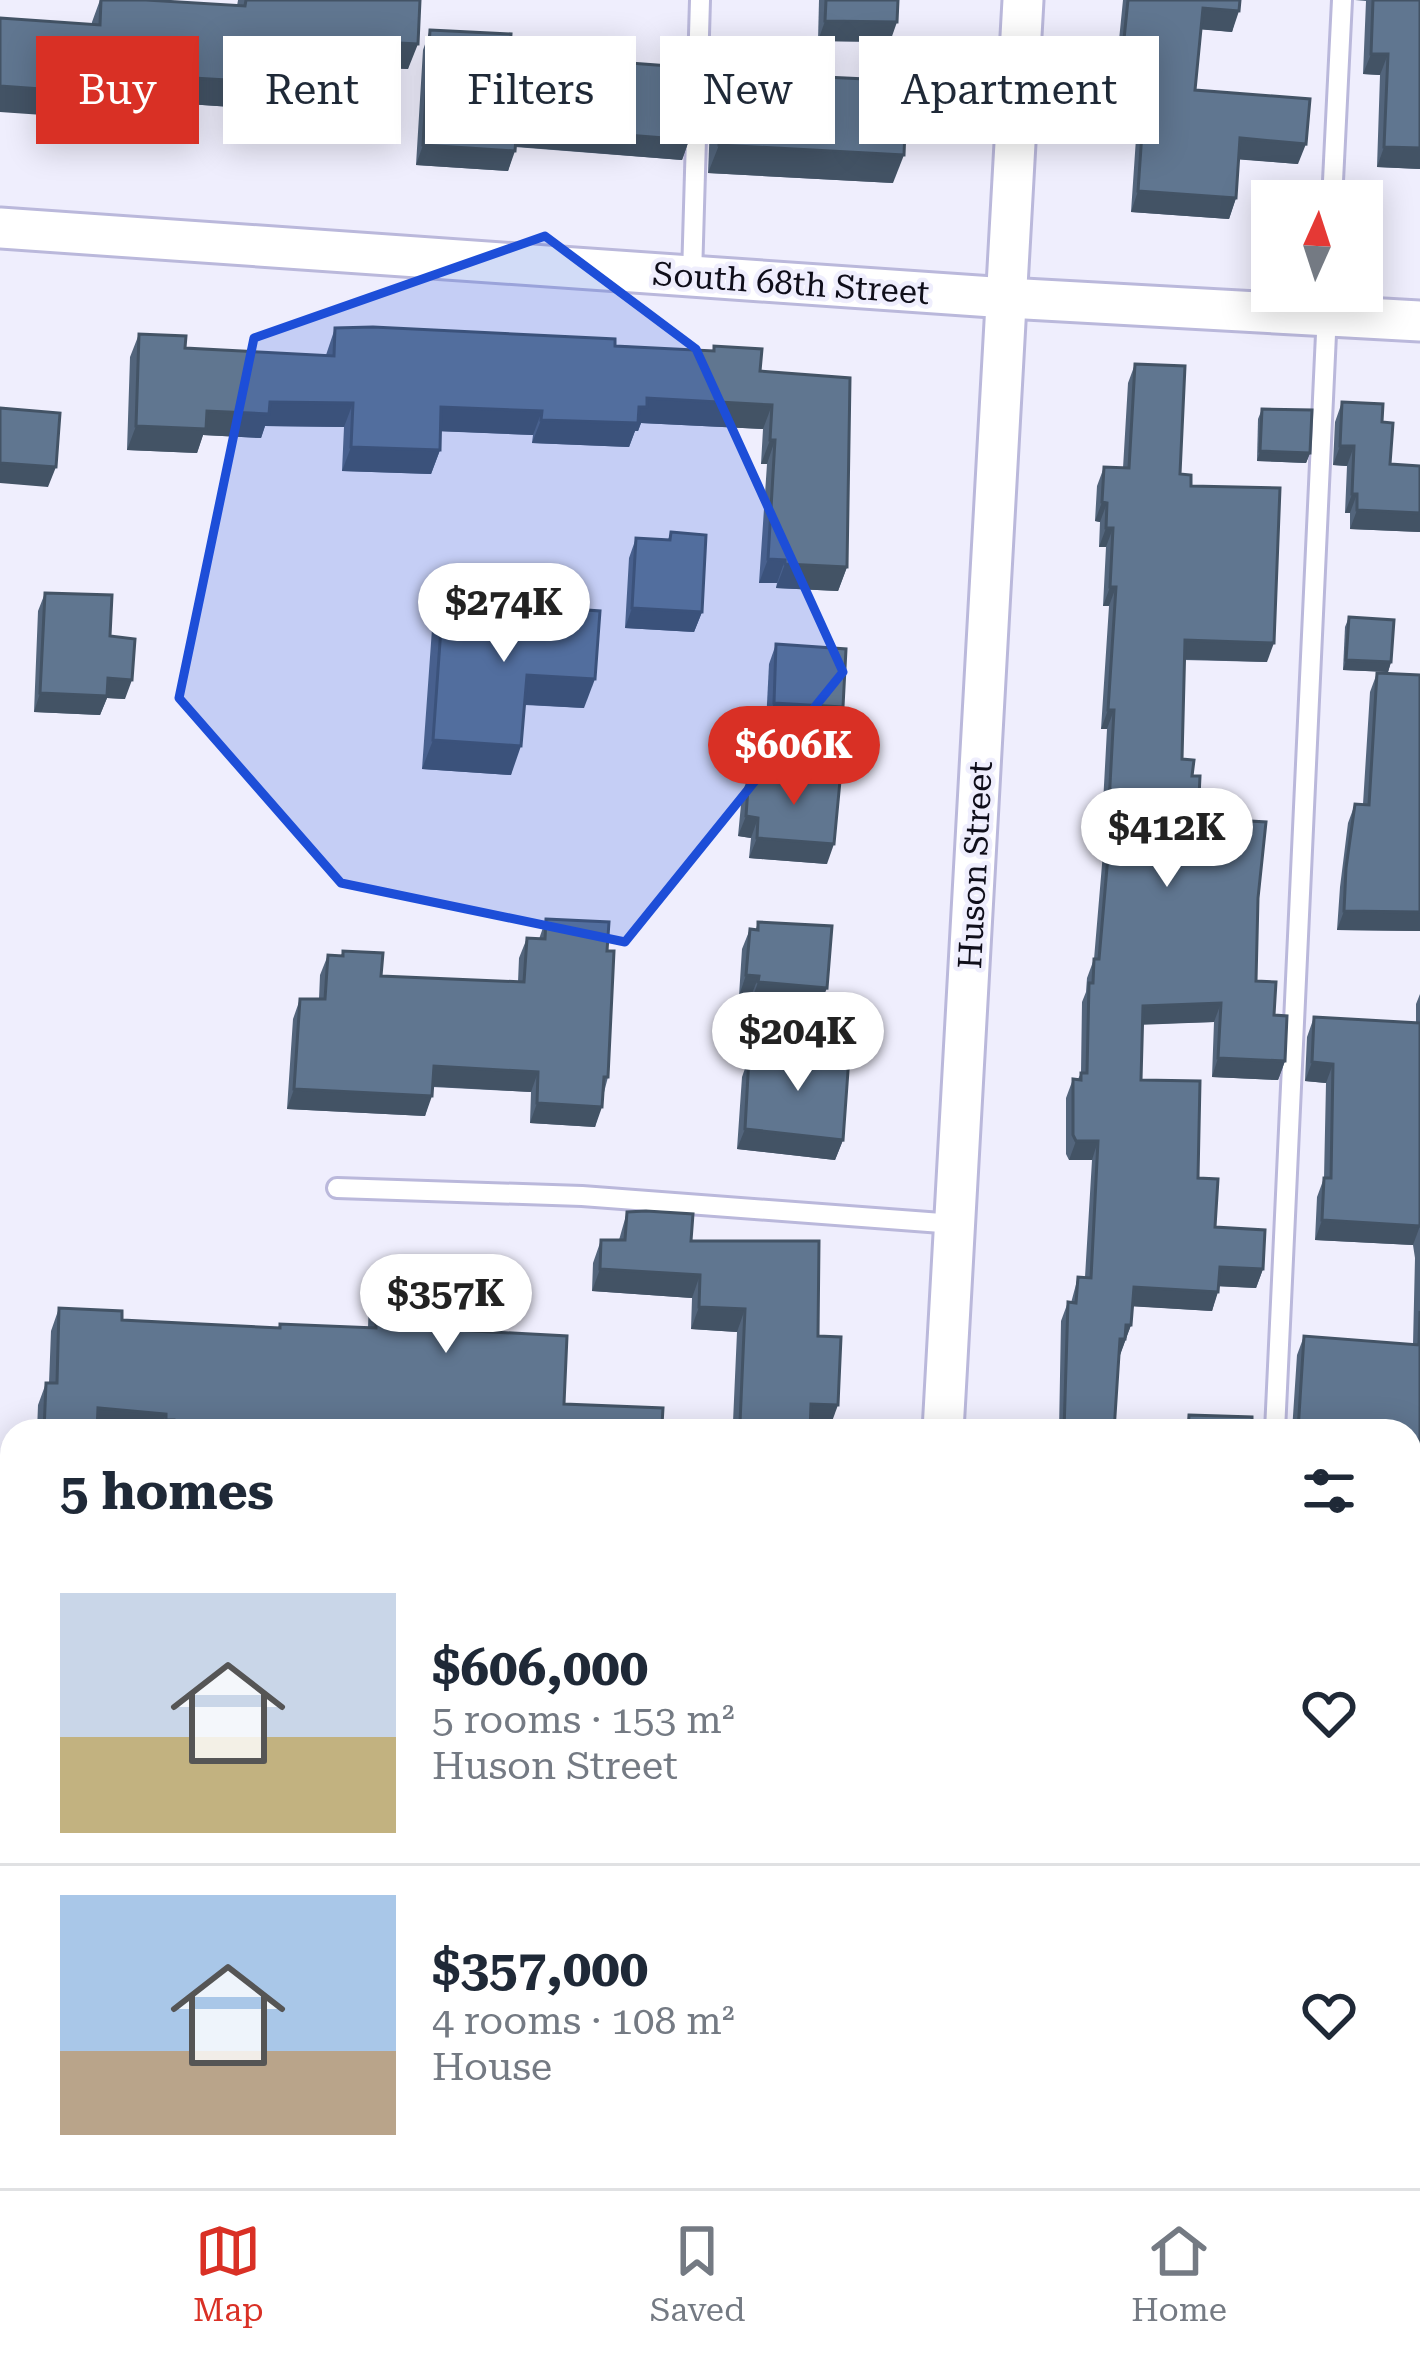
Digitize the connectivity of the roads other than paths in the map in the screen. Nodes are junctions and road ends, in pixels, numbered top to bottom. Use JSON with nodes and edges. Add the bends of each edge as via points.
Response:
{"nodes":[{"id":1,"x":700,"y":0,"type":"edge"},
{"id":2,"x":1023,"y":0,"type":"edge"},
{"id":3,"x":1342,"y":0,"type":"edge"},
{"id":4,"x":1334,"y":180,"type":"edge"},
{"id":5,"x":0,"y":228,"type":"edge"},
{"id":6,"x":692,"y":276,"type":"junction"},
{"id":7,"x":1007,"y":298,"type":"junction"},
{"id":8,"x":1251,"y":302,"type":"edge"},
{"id":9,"x":1328,"y":312,"type":"edge"},
{"id":10,"x":1374,"y":312,"type":"edge"},
{"id":11,"x":1420,"y":321,"type":"edge"},
{"id":12,"x":338,"y":1188,"type":"dead end"},
{"id":13,"x":955,"y":1224,"type":"junction"},
{"id":14,"x":945,"y":1419,"type":"edge"},
{"id":15,"x":1276,"y":1419,"type":"edge"}],
"edges":[{"from":1,"to":6,"type":"lane"},
{"from":2,"to":7,"type":"street","name":"Huson Street"},
{"from":3,"to":4,"type":"lane"},
{"from":5,"to":6,"type":"street","name":"South 68th Street"},
{"from":6,"to":7,"type":"street","name":"South 68th Street"},
{"from":7,"to":8,"type":"street","name":"South 68th Street"},
{"from":7,"to":13,"type":"street","name":"Huson Street"},
{"from":9,"to":15,"type":"lane"},
{"from":10,"to":11,"type":"street","name":"South 68th Street"},
{"from":12,"to":13,"type":"lane","via":[[582,1196]]},
{"from":13,"to":14,"type":"street","name":"Huson Street"}]}
